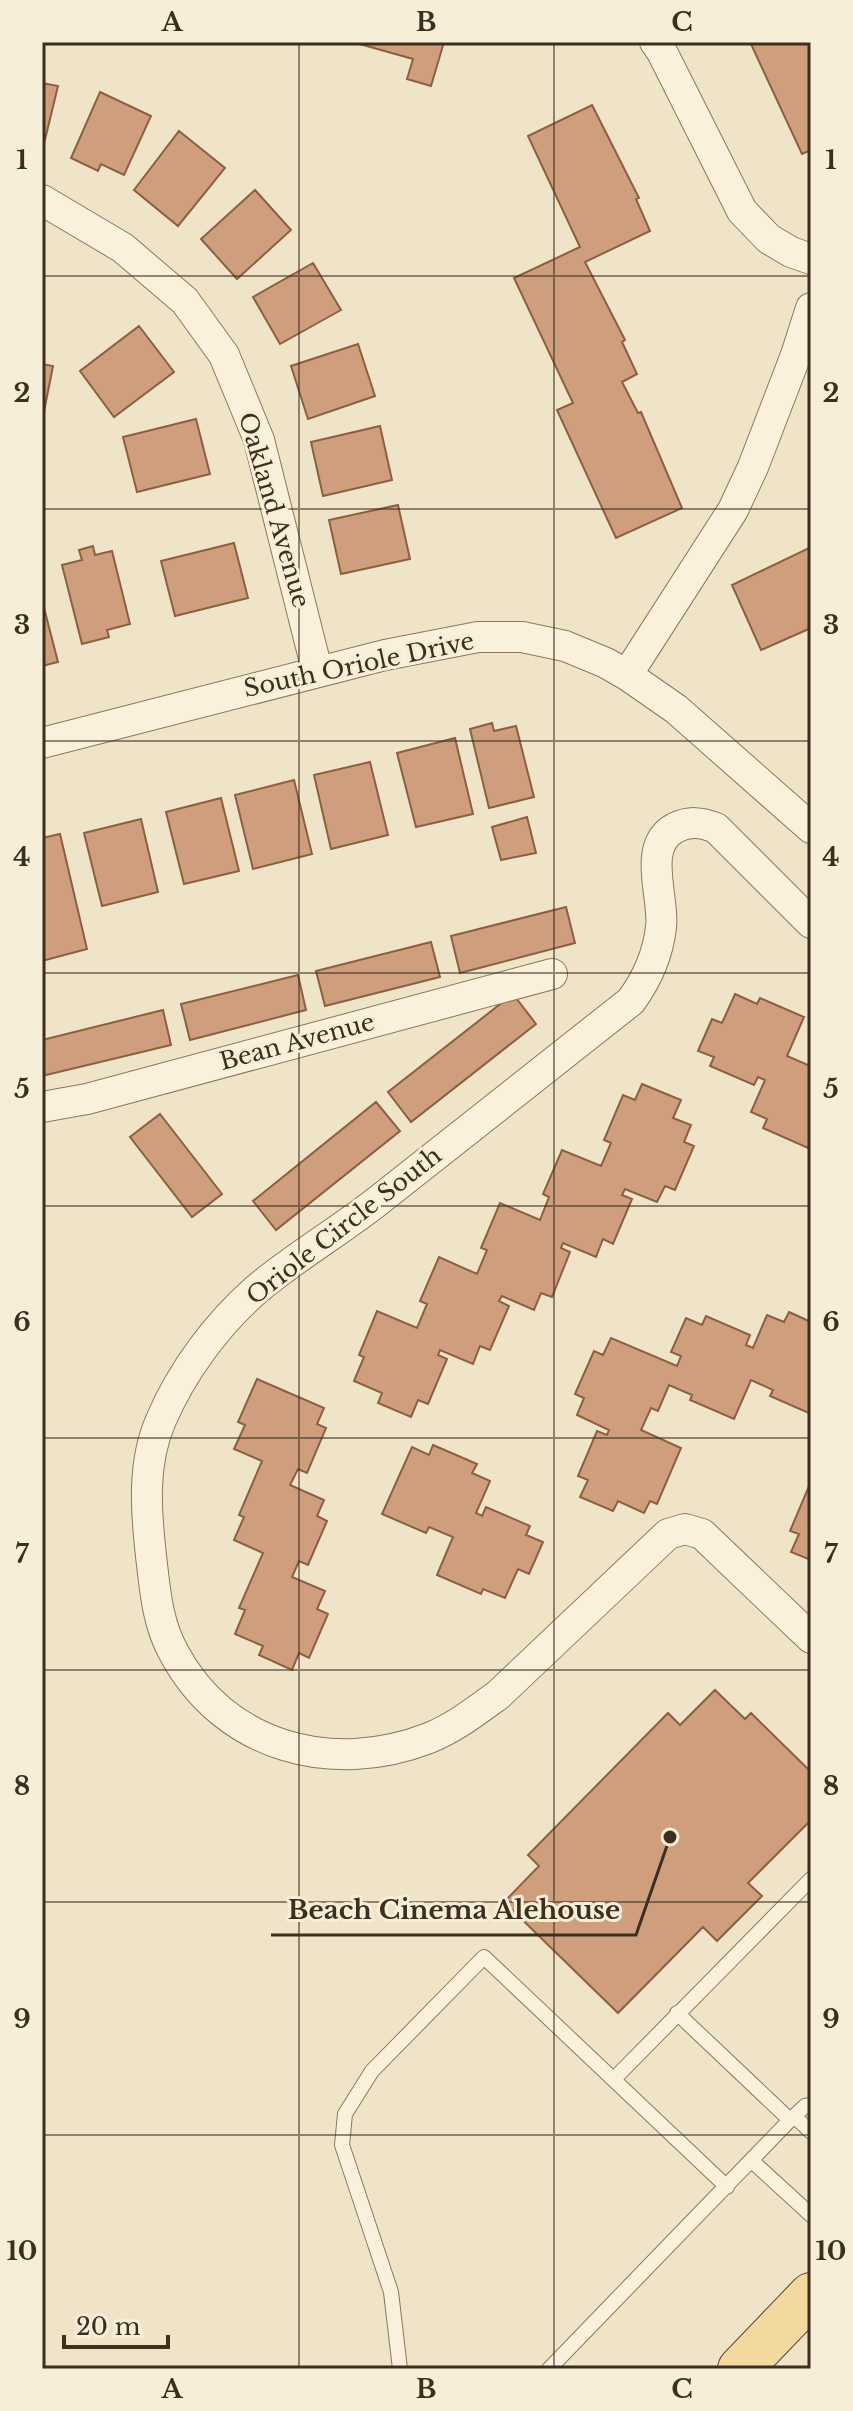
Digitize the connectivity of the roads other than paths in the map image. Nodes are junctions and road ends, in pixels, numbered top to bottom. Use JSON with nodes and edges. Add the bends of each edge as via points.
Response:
{"nodes":[{"id":1,"x":655,"y":42,"type":"edge"},
{"id":2,"x":42,"y":200,"type":"edge"},
{"id":3,"x":811,"y":259,"type":"edge"},
{"id":4,"x":811,"y":308,"type":"edge"},
{"id":5,"x":317,"y":670,"type":"junction"},
{"id":6,"x":627,"y":675,"type":"junction"},
{"id":7,"x":42,"y":743,"type":"edge"},
{"id":8,"x":810,"y":825,"type":"edge"},
{"id":9,"x":811,"y":923,"type":"edge"},
{"id":10,"x":552,"y":974,"type":"dead end"},
{"id":11,"x":42,"y":1107,"type":"edge"},
{"id":12,"x":811,"y":1638,"type":"edge"},
{"id":13,"x":811,"y":1879,"type":"edge"},
{"id":14,"x":677,"y":2013,"type":"junction"},
{"id":15,"x":614,"y":2079,"type":"junction"},
{"id":16,"x":811,"y":2105,"type":"edge"},
{"id":17,"x":793,"y":2118,"type":"junction"},
{"id":18,"x":811,"y":2132,"type":"edge"},
{"id":19,"x":752,"y":2161,"type":"junction"},
{"id":20,"x":727,"y":2187,"type":"junction"},
{"id":21,"x":811,"y":2215,"type":"edge"},
{"id":22,"x":811,"y":2295,"type":"edge"},
{"id":23,"x":400,"y":2369,"type":"edge"},
{"id":24,"x":549,"y":2369,"type":"edge"},
{"id":25,"x":740,"y":2369,"type":"edge"}],
"edges":[{"from":1,"to":3,"type":"street","via":[[742,211],[769,239]]},
{"from":2,"to":5,"type":"street","name":"Oakland Avenue","via":[[133,256],[185,301],[224,355],[259,440]]},
{"from":4,"to":6,"type":"street","via":[[733,510]]},
{"from":5,"to":6,"type":"street","name":"South Oriole Drive","via":[[478,637],[522,637],[565,646]]},
{"from":5,"to":7,"type":"street","name":"South Oriole Drive"},
{"from":6,"to":8,"type":"street","name":"South Oriole Drive","via":[[676,709]]},
{"from":9,"to":12,"type":"street","name":"Oriole Circle South","via":[[716,828],[685,823],[669,831],[657,861],[662,924],[656,956],[631,1001],[372,1206],[257,1289],[219,1328],[186,1372],[160,1421],[145,1504],[158,1615],[173,1652],[195,1686],[223,1714],[280,1746],[322,1754],[398,1748],[469,1717],[668,1534],[685,1529],[702,1534]]},
{"from":10,"to":11,"type":"street","name":"Bean Avenue"},
{"from":13,"to":14,"type":"lane"},
{"from":14,"to":15,"type":"lane"},
{"from":14,"to":17,"type":"lane"},
{"from":15,"to":20,"type":"lane"},
{"from":15,"to":23,"type":"lane","via":[[484,1957],[372,2071],[345,2114],[342,2145],[391,2292]]},
{"from":16,"to":17,"type":"lane"},
{"from":17,"to":18,"type":"lane"},
{"from":17,"to":19,"type":"lane"},
{"from":19,"to":20,"type":"lane"},
{"from":19,"to":21,"type":"lane"},
{"from":20,"to":24,"type":"lane"},
{"from":22,"to":25,"type":"main road"}]}
